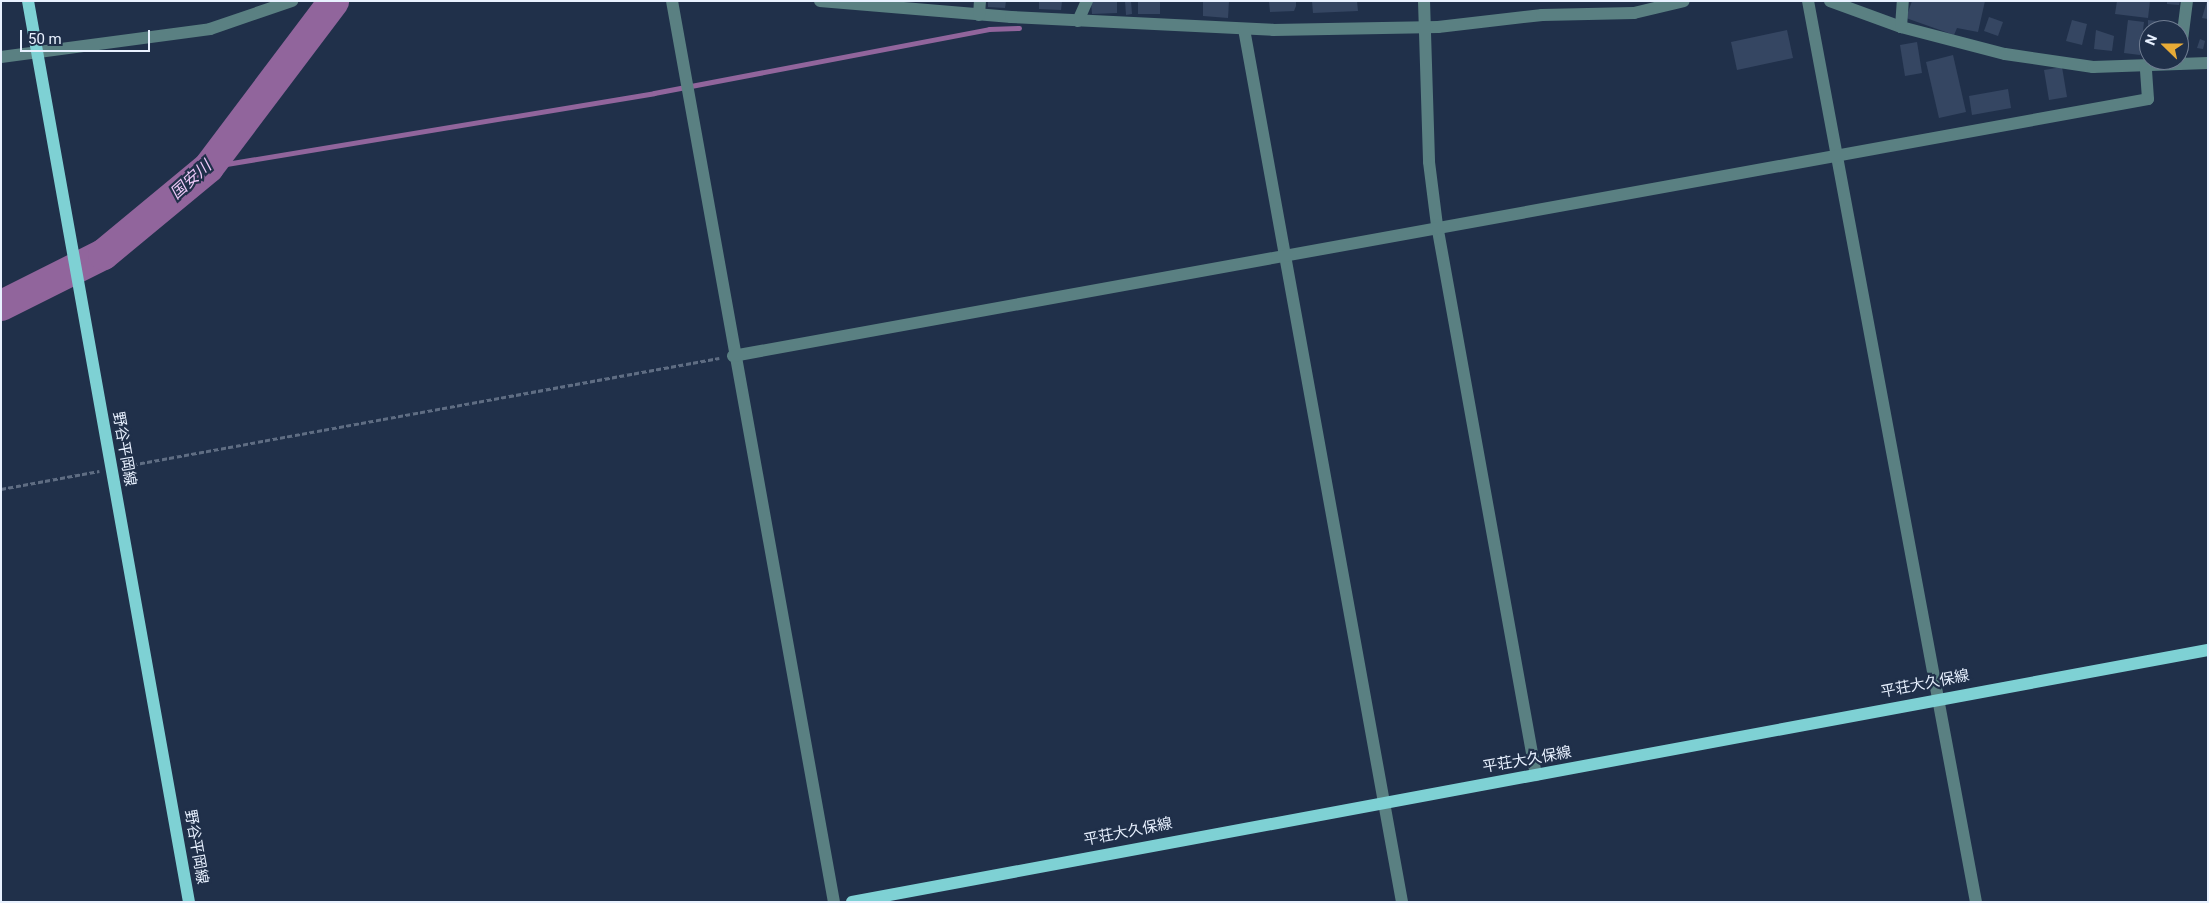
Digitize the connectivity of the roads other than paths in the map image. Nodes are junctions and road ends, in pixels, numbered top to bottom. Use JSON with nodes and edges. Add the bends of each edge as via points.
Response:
{"nodes":[{"id":1,"x":28,"y":1,"type":"edge"},
{"id":2,"x":292,"y":1,"type":"edge"},
{"id":3,"x":672,"y":1,"type":"edge"},
{"id":4,"x":820,"y":1,"type":"edge"},
{"id":5,"x":980,"y":1,"type":"edge"},
{"id":6,"x":1087,"y":1,"type":"edge"},
{"id":7,"x":1424,"y":1,"type":"edge"},
{"id":8,"x":1684,"y":1,"type":"edge"},
{"id":9,"x":1808,"y":1,"type":"edge"},
{"id":10,"x":1830,"y":1,"type":"edge"},
{"id":11,"x":1903,"y":1,"type":"edge"},
{"id":12,"x":2187,"y":1,"type":"edge"},
{"id":13,"x":848,"y":4,"type":"edge"},
{"id":14,"x":260,"y":6,"type":"edge"},
{"id":15,"x":937,"y":7,"type":"edge"},
{"id":16,"x":979,"y":15,"type":"junction"},
{"id":17,"x":2184,"y":20,"type":"edge"},
{"id":18,"x":1078,"y":21,"type":"junction"},
{"id":19,"x":1423,"y":27,"type":"junction"},
{"id":20,"x":1900,"y":27,"type":"junction"},
{"id":21,"x":1244,"y":29,"type":"junction"},
{"id":22,"x":37,"y":53,"type":"junction"},
{"id":23,"x":1,"y":57,"type":"edge"},
{"id":24,"x":2208,"y":63,"type":"edge"},
{"id":25,"x":2189,"y":64,"type":"edge"},
{"id":26,"x":2139,"y":68,"type":"edge"},
{"id":27,"x":2146,"y":70,"type":"edge"},
{"id":28,"x":1839,"y":157,"type":"junction"},
{"id":29,"x":1437,"y":225,"type":"junction"},
{"id":30,"x":1284,"y":255,"type":"junction"},
{"id":31,"x":733,"y":356,"type":"junction"},
{"id":32,"x":2208,"y":650,"type":"edge"},
{"id":33,"x":1937,"y":698,"type":"junction"},
{"id":34,"x":1536,"y":776,"type":"junction"},
{"id":35,"x":1382,"y":800,"type":"junction"},
{"id":36,"x":189,"y":902,"type":"edge"},
{"id":37,"x":834,"y":902,"type":"edge"},
{"id":38,"x":852,"y":902,"type":"edge"},
{"id":39,"x":1402,"y":902,"type":"edge"},
{"id":40,"x":1976,"y":902,"type":"edge"}],
"edges":[{"from":1,"to":22,"type":"main road","name":"野谷平岡線"},
{"from":2,"to":14,"type":"street"},
{"from":3,"to":31,"type":"street"},
{"from":4,"to":13,"type":"street"},
{"from":5,"to":16,"type":"street"},
{"from":6,"to":18,"type":"street"},
{"from":7,"to":19,"type":"street"},
{"from":8,"to":19,"type":"street","via":[[1634,13],[1542,15]]},
{"from":9,"to":28,"type":"street"},
{"from":10,"to":20,"type":"street"},
{"from":11,"to":20,"type":"street"},
{"from":12,"to":17,"type":"street"},
{"from":13,"to":15,"type":"street"},
{"from":14,"to":22,"type":"street","via":[[210,29]]},
{"from":15,"to":16,"type":"street"},
{"from":16,"to":18,"type":"street"},
{"from":18,"to":21,"type":"street"},
{"from":19,"to":21,"type":"street"},
{"from":19,"to":29,"type":"street","via":[[1429,162]]},
{"from":20,"to":26,"type":"street","via":[[2005,54],[2093,67]]},
{"from":21,"to":30,"type":"street"},
{"from":22,"to":23,"type":"street"},
{"from":22,"to":36,"type":"main road","name":"野谷平岡線"},
{"from":24,"to":25,"type":"street"},
{"from":27,"to":28,"type":"street","via":[[2148,99]]},
{"from":28,"to":29,"type":"street"},
{"from":28,"to":33,"type":"street"},
{"from":29,"to":30,"type":"street"},
{"from":29,"to":34,"type":"street"},
{"from":30,"to":31,"type":"street"},
{"from":30,"to":35,"type":"street"},
{"from":31,"to":37,"type":"street"},
{"from":32,"to":33,"type":"main road","name":"平荘大久保線"},
{"from":33,"to":34,"type":"main road","name":"平荘大久保線"},
{"from":33,"to":40,"type":"street"},
{"from":34,"to":35,"type":"main road","name":"平荘大久保線"},
{"from":35,"to":38,"type":"main road","name":"平荘大久保線"},
{"from":35,"to":39,"type":"street"}]}
